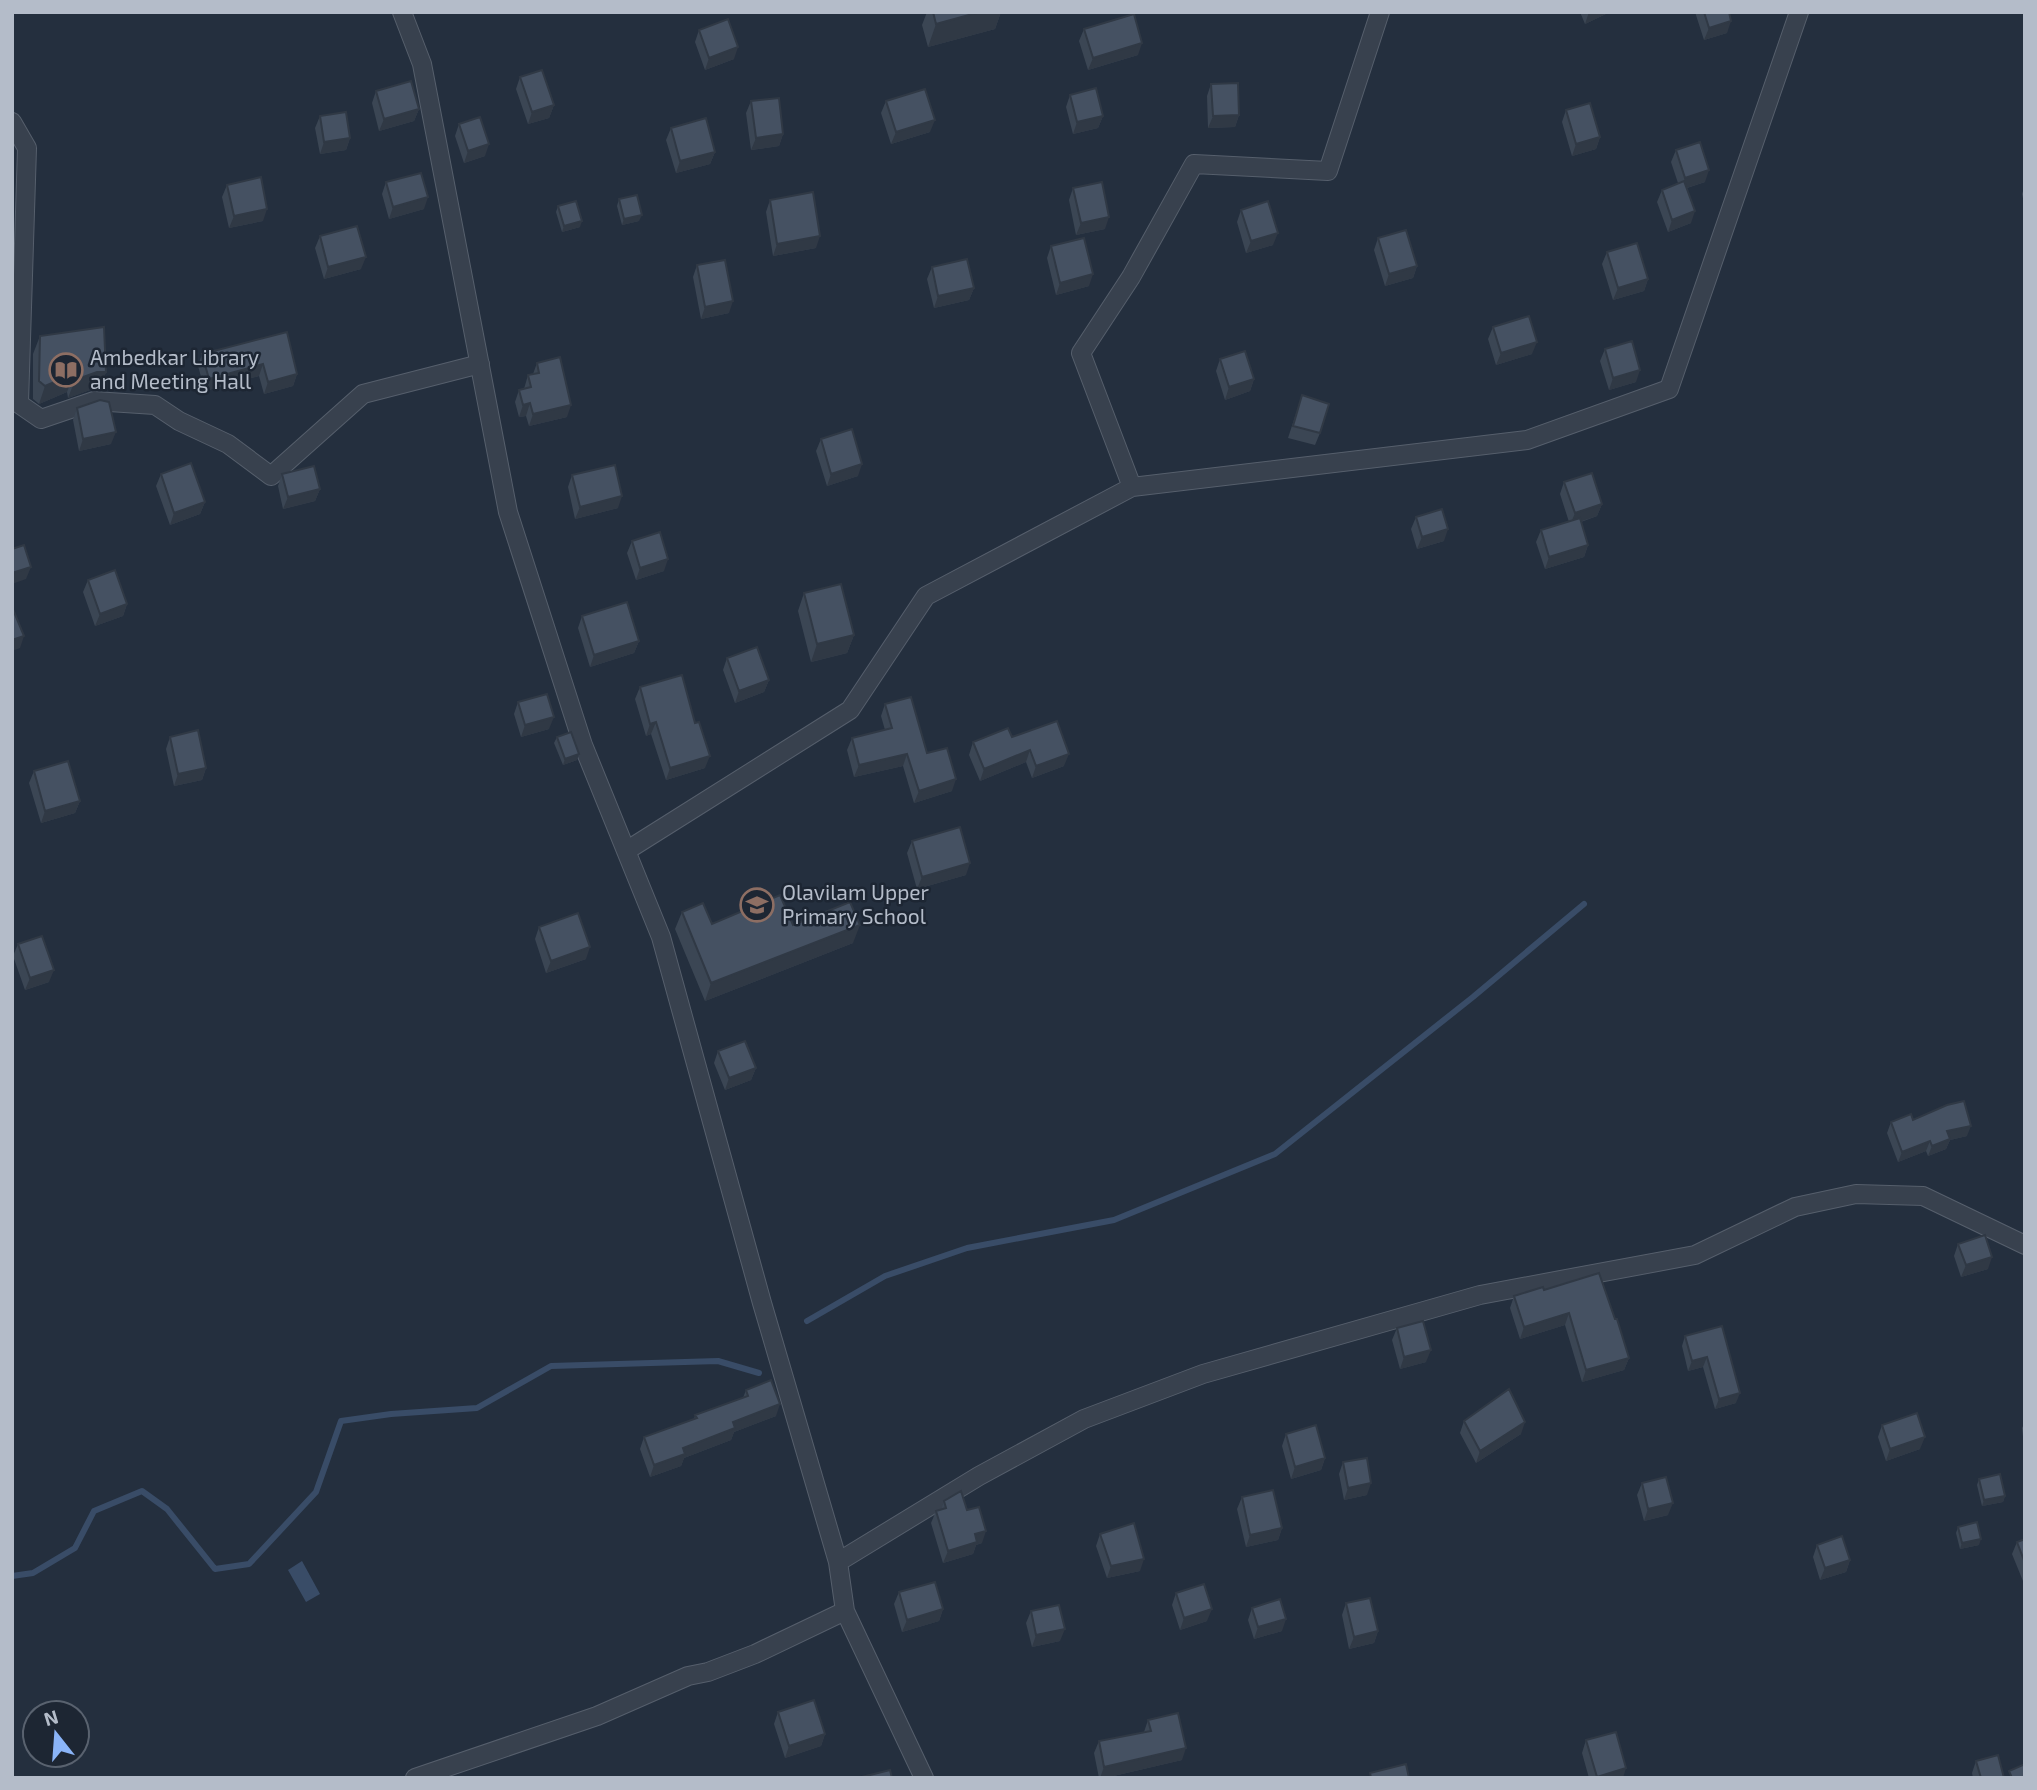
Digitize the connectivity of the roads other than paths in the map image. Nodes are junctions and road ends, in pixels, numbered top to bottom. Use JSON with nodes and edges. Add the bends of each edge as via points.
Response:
{"nodes":[{"id":1,"x":402,"y":12,"type":"edge"},
{"id":2,"x":1380,"y":12,"type":"edge"},
{"id":3,"x":1799,"y":12,"type":"edge"},
{"id":4,"x":12,"y":122,"type":"edge"},
{"id":5,"x":480,"y":365,"type":"junction"},
{"id":6,"x":15,"y":401,"type":"edge"},
{"id":7,"x":1132,"y":487,"type":"junction"},
{"id":8,"x":626,"y":851,"type":"junction"},
{"id":9,"x":2025,"y":1245,"type":"edge"},
{"id":10,"x":838,"y":1562,"type":"junction"},
{"id":11,"x":845,"y":1611,"type":"junction"},
{"id":12,"x":415,"y":1778,"type":"edge"},
{"id":13,"x":924,"y":1778,"type":"edge"}],
"edges":[{"from":1,"to":5,"type":"street","via":[[422,64]]},
{"from":2,"to":7,"type":"street","via":[[1328,171],[1194,164],[1131,277],[1081,353]]},
{"from":3,"to":7,"type":"street","via":[[1669,389],[1527,440]]},
{"from":4,"to":6,"type":"street","via":[[27,148]]},
{"from":5,"to":6,"type":"street","via":[[363,394],[271,476],[228,444],[155,405],[94,401],[41,419]]},
{"from":5,"to":8,"type":"street","via":[[508,512],[583,745]]},
{"from":7,"to":8,"type":"street","via":[[926,596],[850,710]]},
{"from":8,"to":10,"type":"street","via":[[661,937]]},
{"from":9,"to":10,"type":"street","via":[[1923,1196],[1856,1194],[1795,1207],[1695,1255],[1480,1295],[1203,1374],[1084,1419]]},
{"from":10,"to":11,"type":"street"},
{"from":11,"to":12,"type":"street","via":[[755,1654],[688,1675],[597,1716]]},
{"from":11,"to":13,"type":"street"}]}
